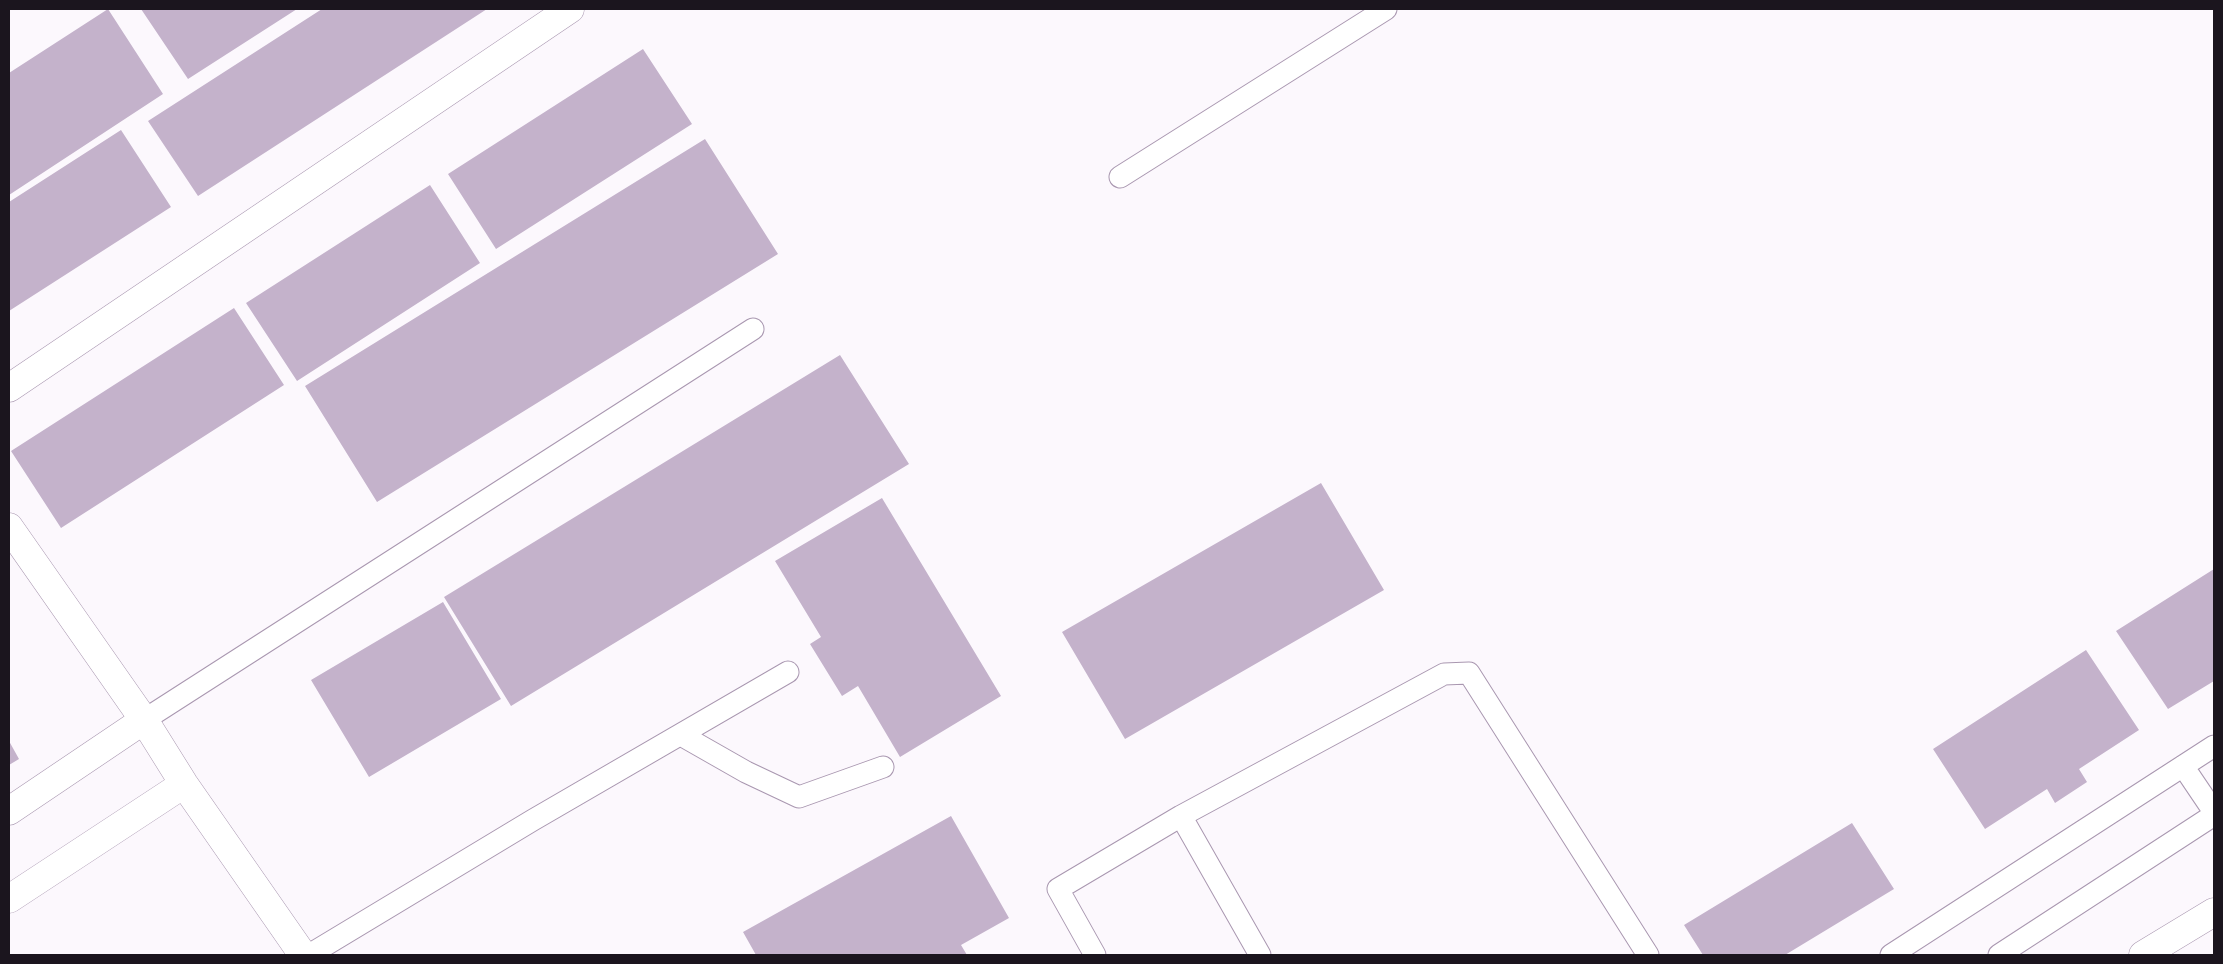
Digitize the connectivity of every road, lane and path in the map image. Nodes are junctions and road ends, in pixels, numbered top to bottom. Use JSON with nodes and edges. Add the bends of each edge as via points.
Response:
{"nodes":[{"id":1,"x":570,"y":9,"type":"edge"},
{"id":2,"x":1386,"y":9,"type":"edge"},
{"id":3,"x":1120,"y":177,"type":"dead end"},
{"id":4,"x":753,"y":329,"type":"dead end"},
{"id":5,"x":9,"y":388,"type":"edge"},
{"id":6,"x":9,"y":527,"type":"edge"},
{"id":7,"x":788,"y":672,"type":"dead end"},
{"id":8,"x":144,"y":720,"type":"junction"},
{"id":9,"x":681,"y":735,"type":"junction"},
{"id":10,"x":2214,"y":746,"type":"edge"},
{"id":11,"x":2183,"y":766,"type":"junction"},
{"id":12,"x":883,"y":767,"type":"dead end"},
{"id":13,"x":184,"y":784,"type":"junction"},
{"id":14,"x":9,"y":811,"type":"edge"},
{"id":15,"x":2214,"y":814,"type":"edge"},
{"id":16,"x":1181,"y":816,"type":"junction"},
{"id":17,"x":9,"y":899,"type":"edge"},
{"id":18,"x":2214,"y":912,"type":"edge"},
{"id":19,"x":303,"y":955,"type":"edge"},
{"id":20,"x":309,"y":955,"type":"edge"},
{"id":21,"x":1095,"y":955,"type":"edge"},
{"id":22,"x":1260,"y":955,"type":"edge"},
{"id":23,"x":1648,"y":955,"type":"edge"},
{"id":24,"x":1891,"y":955,"type":"edge"},
{"id":25,"x":1999,"y":955,"type":"edge"},
{"id":26,"x":2143,"y":955,"type":"edge"}],
"edges":[{"from":1,"to":5,"type":"street"},
{"from":2,"to":3,"type":"lane"},
{"from":4,"to":8,"type":"lane"},
{"from":6,"to":8,"type":"street"},
{"from":7,"to":9,"type":"lane"},
{"from":8,"to":13,"type":"street"},
{"from":8,"to":14,"type":"street"},
{"from":9,"to":12,"type":"lane","via":[[746,772],[799,797]]},
{"from":9,"to":20,"type":"lane"},
{"from":10,"to":11,"type":"lane"},
{"from":11,"to":15,"type":"lane"},
{"from":11,"to":24,"type":"lane"},
{"from":13,"to":17,"type":"street"},
{"from":13,"to":19,"type":"street"},
{"from":15,"to":25,"type":"lane"},
{"from":16,"to":21,"type":"lane","via":[[1058,889]]},
{"from":16,"to":22,"type":"lane"},
{"from":16,"to":23,"type":"lane","via":[[1444,674],[1469,673]]},
{"from":18,"to":26,"type":"street"}]}
